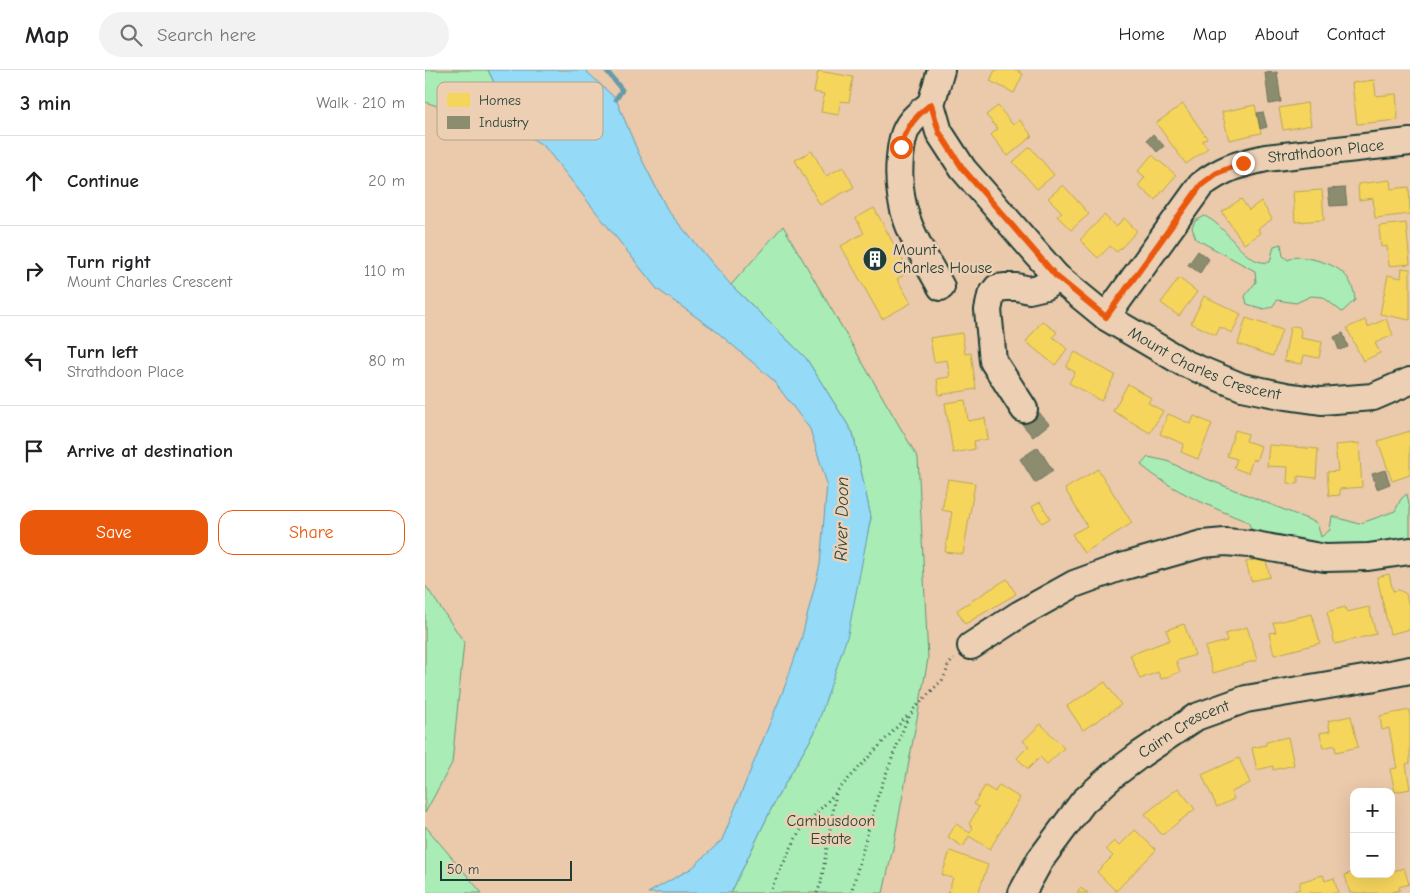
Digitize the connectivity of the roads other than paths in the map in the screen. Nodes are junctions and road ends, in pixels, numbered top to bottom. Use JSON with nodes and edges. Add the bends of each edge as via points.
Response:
{"nodes":[{"id":1,"x":941,"y":70,"type":"edge"},
{"id":2,"x":931,"y":104,"type":"junction"},
{"id":3,"x":1410,"y":142,"type":"edge"},
{"id":4,"x":1056,"y":276,"type":"junction"},
{"id":5,"x":941,"y":286,"type":"dead end"},
{"id":6,"x":1106,"y":317,"type":"junction"},
{"id":7,"x":1410,"y":381,"type":"edge"},
{"id":8,"x":1024,"y":409,"type":"dead end"},
{"id":9,"x":1410,"y":552,"type":"edge"},
{"id":10,"x":971,"y":646,"type":"road end"},
{"id":11,"x":1410,"y":670,"type":"edge"},
{"id":12,"x":1022,"y":893,"type":"edge"}],
"edges":[{"from":1,"to":2,"type":"street"},
{"from":2,"to":4,"type":"street","name":"Mount Charles Crescent","via":[[939,132],[963,169]]},
{"from":2,"to":5,"type":"street","via":[[917,115],[903,137],[899,189],[915,240]]},
{"from":3,"to":6,"type":"street","name":"Strathdoon Place","via":[[1266,158],[1217,173],[1201,185]]},
{"from":4,"to":6,"type":"street","name":"Mount Charles Crescent"},
{"from":4,"to":8,"type":"street","via":[[1046,286],[1029,290],[1017,286],[997,288],[991,296],[988,310],[993,361]]},
{"from":6,"to":7,"type":"street","name":"Mount Charles Crescent","via":[[1184,363],[1242,388],[1321,401],[1373,397]]},
{"from":9,"to":10,"type":"street","via":[[1325,558],[1249,544],[1202,544],[1074,584]]},
{"from":11,"to":12,"type":"street","name":"Cairn Crescent","via":[[1246,699],[1196,717],[1127,764],[1083,802],[1040,860]]}]}
